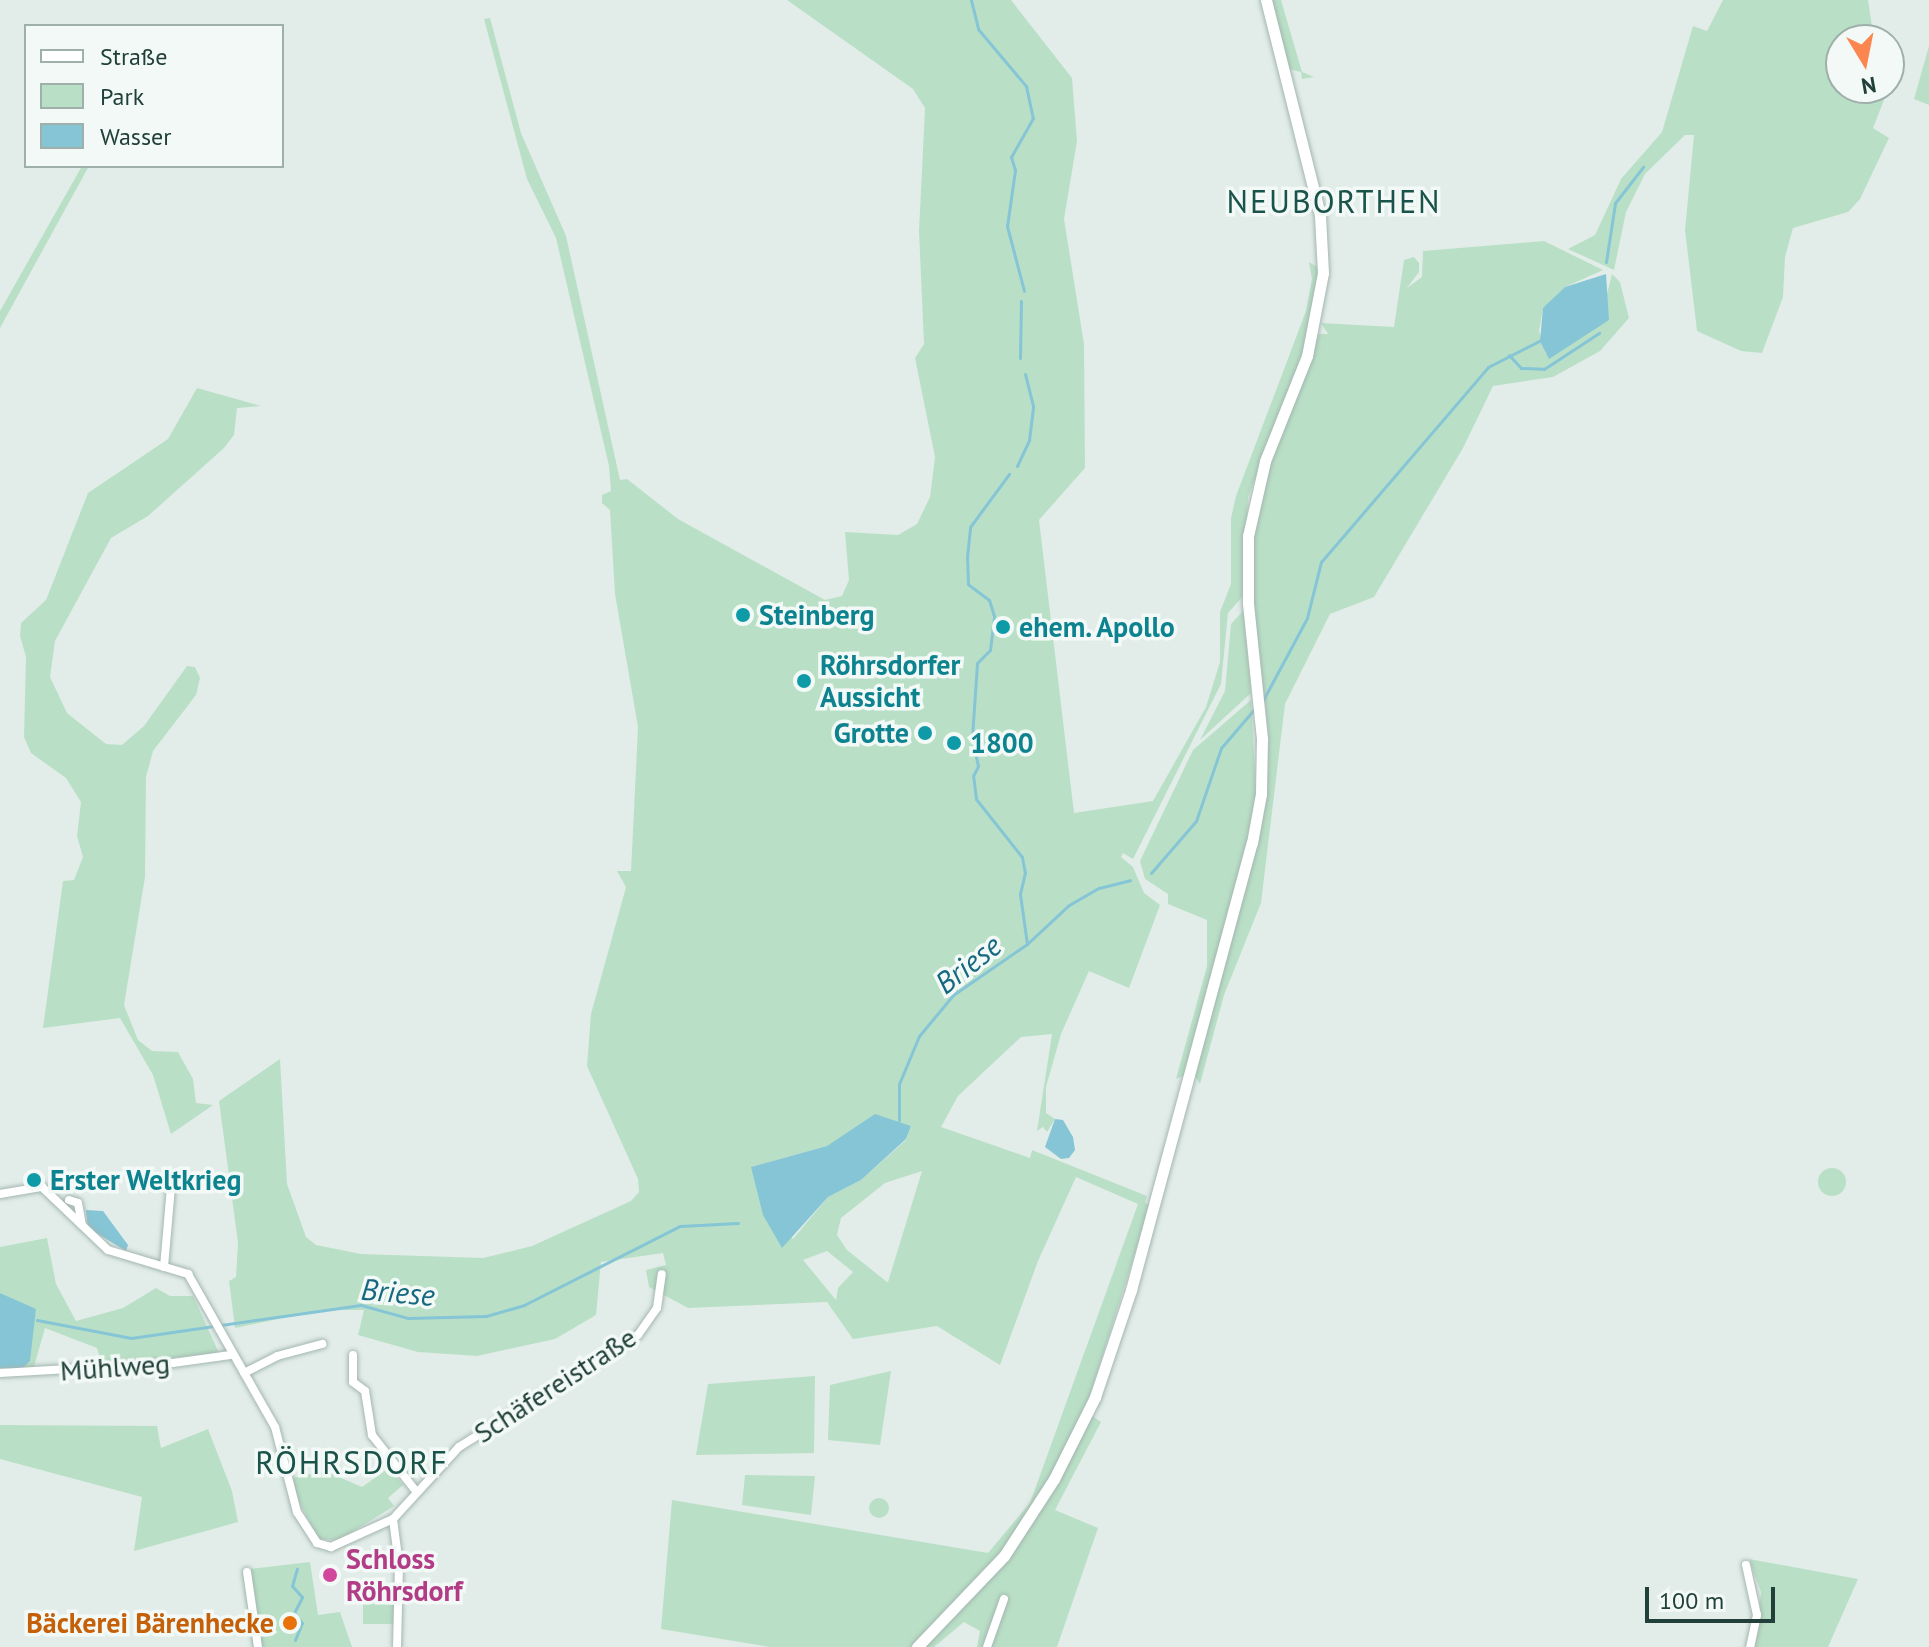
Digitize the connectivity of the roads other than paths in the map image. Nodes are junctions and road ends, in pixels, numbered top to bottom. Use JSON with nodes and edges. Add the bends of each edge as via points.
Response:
{"nodes":[{"id":1,"x":1266,"y":0,"type":"edge"},
{"id":2,"x":172,"y":1176,"type":"dead end"},
{"id":3,"x":0,"y":1194,"type":"edge"},
{"id":4,"x":69,"y":1200,"type":"dead end"},
{"id":5,"x":82,"y":1226,"type":"junction"},
{"id":6,"x":164,"y":1267,"type":"junction"},
{"id":7,"x":662,"y":1274,"type":"dead end"},
{"id":8,"x":322,"y":1344,"type":"dead end"},
{"id":9,"x":230,"y":1355,"type":"junction"},
{"id":10,"x":353,"y":1355,"type":"dead end"},
{"id":11,"x":0,"y":1373,"type":"edge"},
{"id":12,"x":244,"y":1373,"type":"junction"},
{"id":13,"x":415,"y":1490,"type":"junction"},
{"id":14,"x":393,"y":1519,"type":"junction"},
{"id":15,"x":1746,"y":1565,"type":"dead end"},
{"id":16,"x":247,"y":1572,"type":"dead end"},
{"id":17,"x":1004,"y":1599,"type":"dead end"},
{"id":18,"x":258,"y":1647,"type":"edge"},
{"id":19,"x":397,"y":1647,"type":"edge"},
{"id":20,"x":917,"y":1647,"type":"edge"},
{"id":21,"x":987,"y":1647,"type":"edge"},
{"id":22,"x":1750,"y":1647,"type":"edge"}],
"edges":[{"from":1,"to":20,"type":"main road","via":[[1323,241],[1318,312],[1250,519],[1262,739],[1261,794],[1252,843],[1109,1363],[1081,1428],[1021,1531],[980,1585]]},
{"from":2,"to":6,"type":"street"},
{"from":3,"to":5,"type":"street","via":[[42,1187]]},
{"from":4,"to":5,"type":"street","via":[[78,1203]]},
{"from":5,"to":6,"type":"street","via":[[108,1250]]},
{"from":6,"to":9,"type":"street","via":[[188,1274]]},
{"from":7,"to":13,"type":"street","name":"Schäfereistraße","via":[[657,1308],[638,1335],[501,1416]]},
{"from":8,"to":12,"type":"street","via":[[277,1356]]},
{"from":9,"to":11,"type":"street","name":"Mühlweg"},
{"from":9,"to":12,"type":"street"},
{"from":10,"to":13,"type":"street","via":[[353,1382],[365,1391],[368,1426]]},
{"from":12,"to":14,"type":"street","via":[[275,1427],[297,1512],[317,1543],[331,1547]]},
{"from":13,"to":14,"type":"street","name":"Schäfereistraße"},
{"from":14,"to":19,"type":"street","via":[[399,1565]]},
{"from":15,"to":22,"type":"street","via":[[1757,1615]]},
{"from":16,"to":18,"type":"street"},
{"from":17,"to":21,"type":"street"}]}
